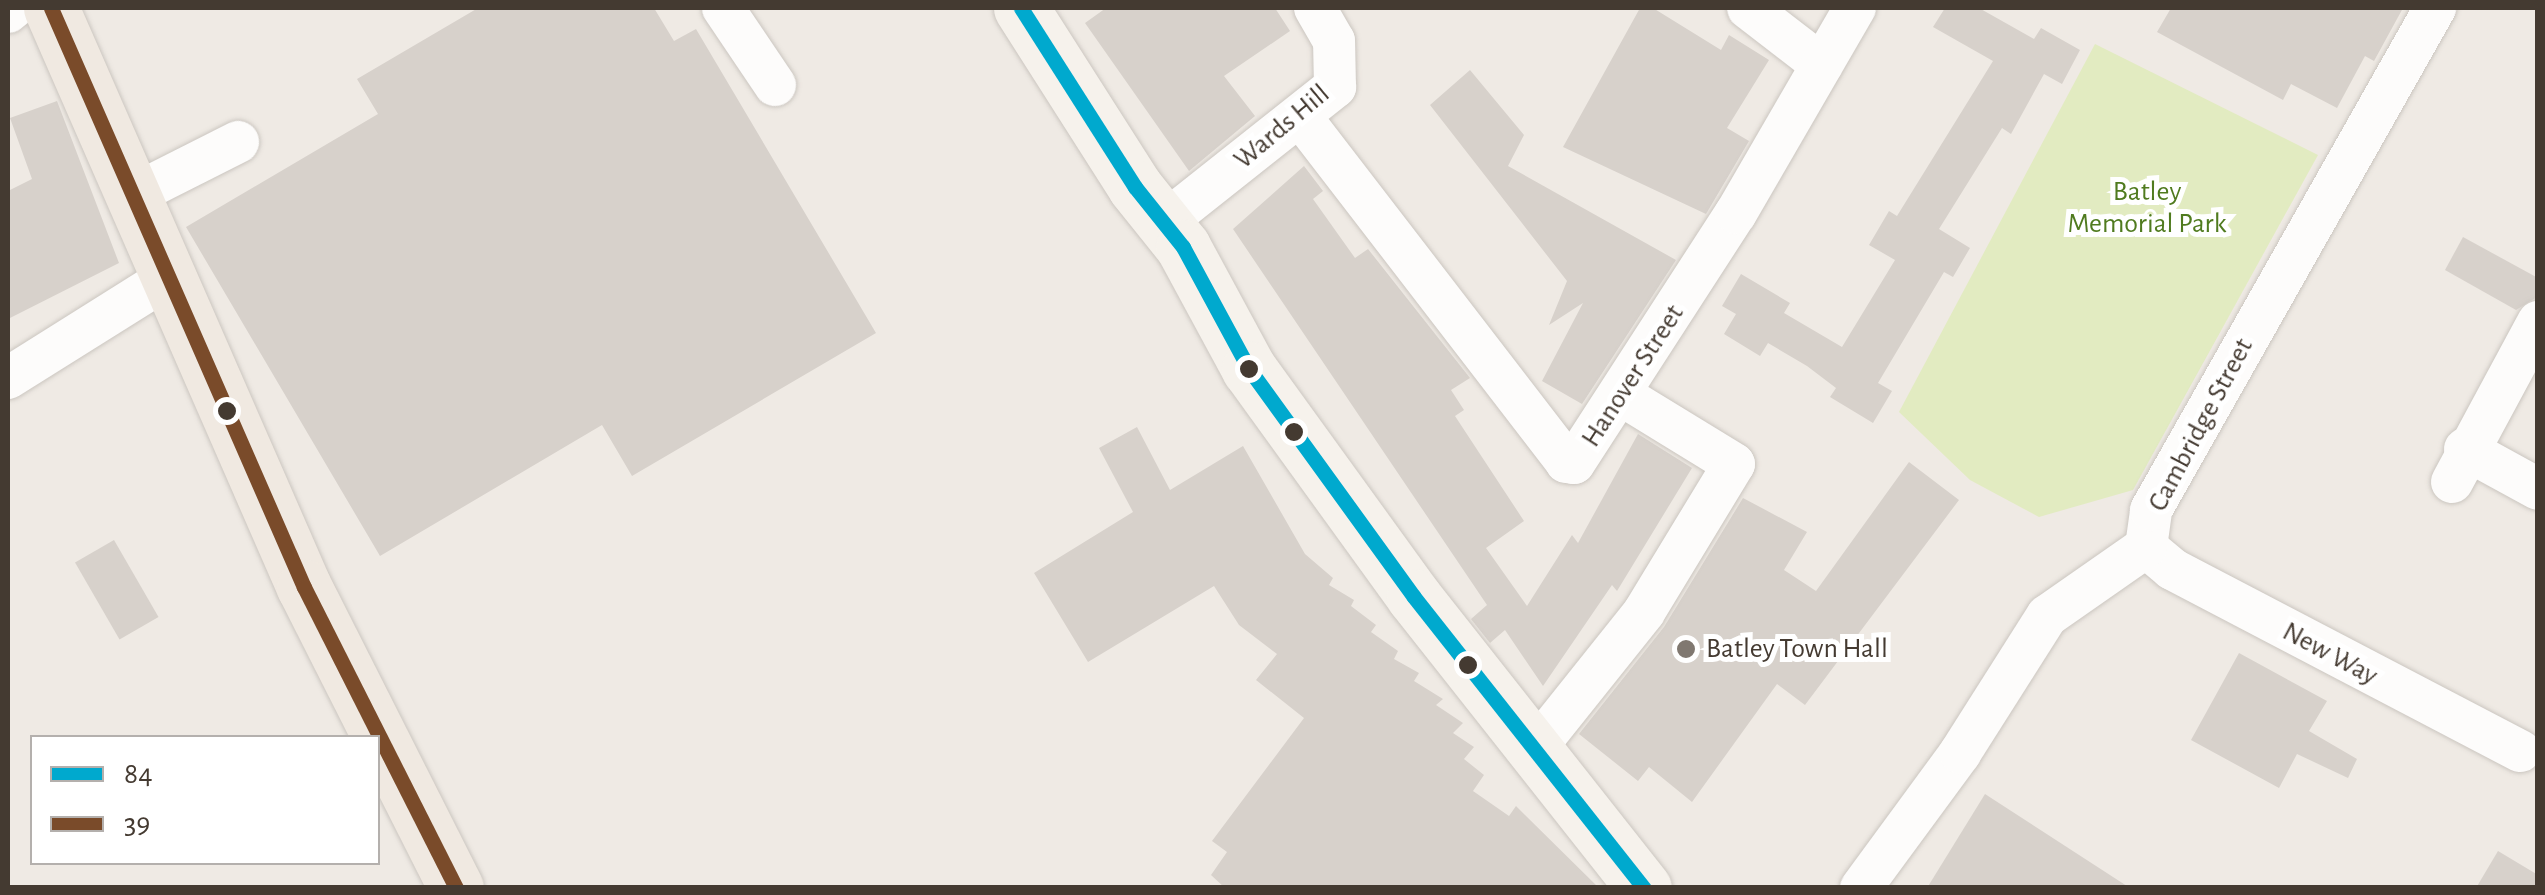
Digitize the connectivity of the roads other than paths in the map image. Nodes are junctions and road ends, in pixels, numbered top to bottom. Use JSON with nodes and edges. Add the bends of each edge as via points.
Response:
{"nodes":[{"id":1,"x":51,"y":8,"type":"edge"},
{"id":2,"x":1021,"y":8,"type":"edge"},
{"id":3,"x":1315,"y":8,"type":"edge"},
{"id":4,"x":1748,"y":8,"type":"edge"},
{"id":5,"x":1856,"y":8,"type":"edge"},
{"id":6,"x":2435,"y":8,"type":"edge"},
{"id":7,"x":742,"y":13,"type":"edge"},
{"id":8,"x":1822,"y":66,"type":"junction"},
{"id":9,"x":775,"y":85,"type":"dead end"},
{"id":10,"x":1300,"y":116,"type":"junction"},
{"id":11,"x":238,"y":142,"type":"dead end"},
{"id":12,"x":131,"y":196,"type":"junction"},
{"id":13,"x":1166,"y":221,"type":"junction"},
{"id":14,"x":166,"y":278,"type":"junction"},
{"id":15,"x":2538,"y":322,"type":"edge"},
{"id":16,"x":8,"y":378,"type":"edge"},
{"id":17,"x":1623,"y":396,"type":"junction"},
{"id":18,"x":2538,"y":489,"type":"edge"},
{"id":19,"x":2146,"y":548,"type":"junction"},
{"id":20,"x":378,"y":735,"type":"edge"},
{"id":21,"x":380,"y":740,"type":"edge"},
{"id":22,"x":1534,"y":750,"type":"junction"},
{"id":23,"x":2520,"y":751,"type":"dead end"},
{"id":24,"x":456,"y":888,"type":"edge"},
{"id":25,"x":1644,"y":888,"type":"edge"},
{"id":26,"x":1861,"y":888,"type":"edge"}],
"edges":[{"from":1,"to":12,"type":"main road"},
{"from":2,"to":13,"type":"street","via":[[1135,188]]},
{"from":3,"to":10,"type":"street","name":"Wards Hill","via":[[1334,41],[1335,87]]},
{"from":4,"to":8,"type":"street"},
{"from":5,"to":8,"type":"street","name":"Hanover Street"},
{"from":6,"to":19,"type":"street","name":"Cambridge Street","via":[[2151,510]]},
{"from":7,"to":9,"type":"street"},
{"from":8,"to":17,"type":"street","name":"Hanover Street"},
{"from":10,"to":13,"type":"street","name":"Wards Hill"},
{"from":10,"to":17,"type":"street","name":"Hanover Street","via":[[1566,462],[1580,456]]},
{"from":11,"to":12,"type":"street"},
{"from":12,"to":14,"type":"main road"},
{"from":13,"to":22,"type":"street","via":[[1250,369]]},
{"from":14,"to":16,"type":"street"},
{"from":14,"to":20,"type":"main road"},
{"from":15,"to":18,"type":"street","via":[[2459,465]]},
{"from":17,"to":22,"type":"street","via":[[1734,464],[1644,612]]},
{"from":19,"to":23,"type":"street","name":"New Way","via":[[2172,569]]},
{"from":19,"to":26,"type":"street","name":"Cambridge Street","via":[[2047,616]]},
{"from":21,"to":24,"type":"main road"},
{"from":22,"to":25,"type":"street"}]}
